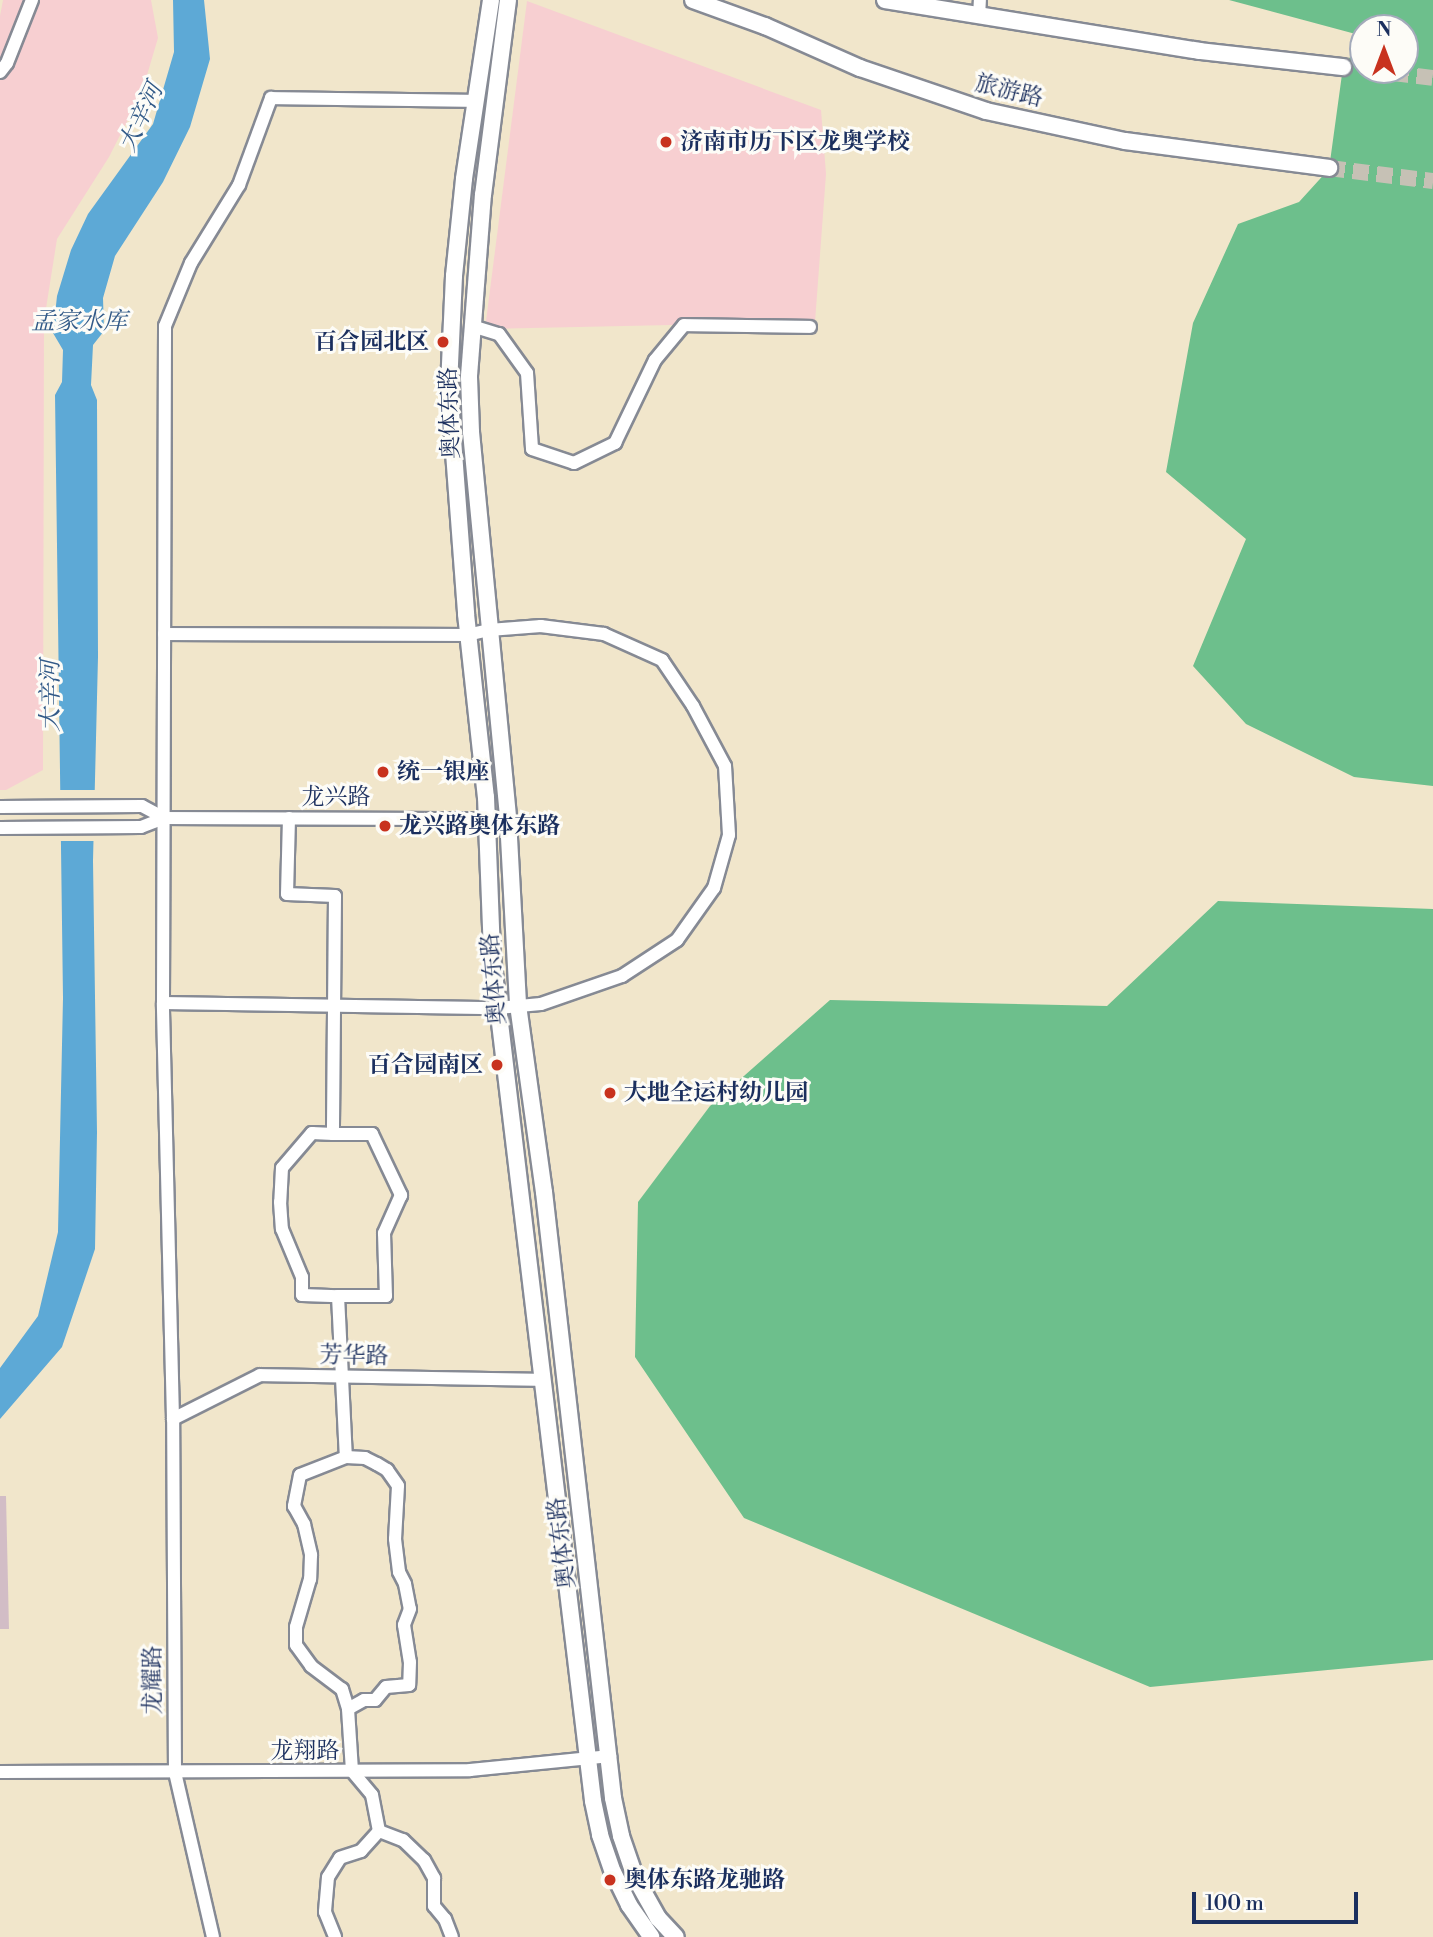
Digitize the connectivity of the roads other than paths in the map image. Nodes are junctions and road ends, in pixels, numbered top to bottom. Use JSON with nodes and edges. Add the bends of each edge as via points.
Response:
{"nodes":[{"id":1,"x":32,"y":0,"type":"edge"},
{"id":2,"x":491,"y":0,"type":"edge"},
{"id":3,"x":508,"y":0,"type":"edge"},
{"id":4,"x":693,"y":0,"type":"edge"},
{"id":5,"x":885,"y":0,"type":"edge"},
{"id":6,"x":980,"y":0,"type":"edge"},
{"id":7,"x":979,"y":17,"type":"junction"},
{"id":8,"x":1343,"y":67,"type":"dead end"},
{"id":9,"x":0,"y":72,"type":"edge"},
{"id":10,"x":476,"y":101,"type":"junction"},
{"id":11,"x":1329,"y":168,"type":"tunnel mouth"},
{"id":12,"x":472,"y":326,"type":"junction"},
{"id":13,"x":810,"y":327,"type":"dead end"},
{"id":14,"x":489,"y":629,"type":"junction"},
{"id":15,"x":164,"y":634,"type":"junction"},
{"id":16,"x":468,"y":635,"type":"junction"},
{"id":17,"x":0,"y":807,"type":"edge"},
{"id":18,"x":165,"y":818,"type":"junction"},
{"id":19,"x":289,"y":818,"type":"junction"},
{"id":20,"x":485,"y":818,"type":"junction"},
{"id":21,"x":508,"y":819,"type":"junction"},
{"id":22,"x":0,"y":828,"type":"edge"},
{"id":23,"x":163,"y":1003,"type":"junction"},
{"id":24,"x":518,"y":1005,"type":"junction"},
{"id":25,"x":498,"y":1008,"type":"junction"},
{"id":26,"x":333,"y":1134,"type":"junction"},
{"id":27,"x":338,"y":1296,"type":"junction"},
{"id":28,"x":341,"y":1377,"type":"junction"},
{"id":29,"x":544,"y":1380,"type":"junction"},
{"id":30,"x":173,"y":1419,"type":"junction"},
{"id":31,"x":346,"y":1457,"type":"junction"},
{"id":32,"x":348,"y":1709,"type":"junction"},
{"id":33,"x":610,"y":1756,"type":"junction"},
{"id":34,"x":587,"y":1759,"type":"junction"},
{"id":35,"x":352,"y":1771,"type":"junction"},
{"id":36,"x":0,"y":1772,"type":"edge"},
{"id":37,"x":175,"y":1773,"type":"junction"},
{"id":38,"x":379,"y":1831,"type":"junction"},
{"id":39,"x":213,"y":1937,"type":"edge"},
{"id":40,"x":335,"y":1937,"type":"edge"},
{"id":41,"x":452,"y":1937,"type":"edge"},
{"id":42,"x":650,"y":1937,"type":"edge"},
{"id":43,"x":676,"y":1937,"type":"edge"}],
"edges":[{"from":1,"to":9,"type":"street"},
{"from":2,"to":10,"type":"main road"},
{"from":3,"to":12,"type":"main road","name":"奥体东路","via":[[483,194]]},
{"from":4,"to":11,"type":"main road","name":"旅游路","via":[[860,68],[986,111],[1125,141]]},
{"from":5,"to":7,"type":"main road"},
{"from":6,"to":7,"type":"street"},
{"from":7,"to":8,"type":"main road","via":[[1200,51]]},
{"from":10,"to":15,"type":"street","name":"龙耀路","via":[[271,98],[239,185],[191,263],[165,326]]},
{"from":10,"to":16,"type":"main road","via":[[454,276],[449,386]]},
{"from":12,"to":13,"type":"street","via":[[499,334],[527,373],[532,449],[574,463],[615,443],[655,360],[684,325]]},
{"from":12,"to":14,"type":"main road","name":"奥体东路","via":[[471,432]]},
{"from":14,"to":16,"type":"street"},
{"from":14,"to":21,"type":"main road","name":"奥体东路"},
{"from":14,"to":24,"type":"street","via":[[541,626],[604,634],[662,660],[726,766],[729,835],[714,888],[677,940],[622,976],[541,1004]]},
{"from":15,"to":16,"type":"street"},
{"from":15,"to":18,"type":"street","name":"龙耀路"},
{"from":16,"to":20,"type":"main road"},
{"from":17,"to":18,"type":"street","name":"龙兴路","via":[[142,806]]},
{"from":18,"to":19,"type":"street","name":"龙兴路"},
{"from":18,"to":22,"type":"street","name":"龙兴路","via":[[141,827]]},
{"from":18,"to":23,"type":"street","name":"龙耀路"},
{"from":19,"to":20,"type":"street","name":"龙兴路"},
{"from":19,"to":26,"type":"street","via":[[287,894],[335,896]]},
{"from":20,"to":21,"type":"street","name":"龙兴路"},
{"from":20,"to":25,"type":"main road"},
{"from":21,"to":24,"type":"main road","name":"奥体东路"},
{"from":23,"to":25,"type":"street"},
{"from":23,"to":30,"type":"street","name":"龙耀路"},
{"from":24,"to":25,"type":"street"},
{"from":24,"to":33,"type":"main road","name":"奥体东路"},
{"from":25,"to":29,"type":"main road"},
{"from":26,"to":27,"type":"street","via":[[312,1133],[282,1168],[280,1202],[282,1229],[302,1277],[302,1295]]},
{"from":26,"to":27,"type":"street","via":[[372,1134],[401,1195],[384,1233],[386,1296]]},
{"from":27,"to":28,"type":"street"},
{"from":28,"to":29,"type":"street","name":"芳华路"},
{"from":28,"to":30,"type":"street","name":"芳华路","via":[[260,1375]]},
{"from":28,"to":31,"type":"street"},
{"from":29,"to":34,"type":"main road"},
{"from":30,"to":37,"type":"street","name":"龙耀路"},
{"from":31,"to":32,"type":"street","via":[[300,1475],[294,1506],[304,1524],[311,1555],[296,1645],[311,1666],[342,1689]]},
{"from":31,"to":32,"type":"street","via":[[377,1464],[398,1486],[395,1539],[410,1609],[404,1625],[409,1685],[386,1687],[375,1700]]},
{"from":32,"to":35,"type":"street"},
{"from":33,"to":34,"type":"street","name":"龙翔路"},
{"from":33,"to":43,"type":"main road","name":"奥体东路","via":[[621,1836],[635,1877],[658,1918]]},
{"from":34,"to":35,"type":"street","name":"龙翔路","via":[[470,1770]]},
{"from":34,"to":42,"type":"main road","via":[[600,1835],[613,1872]]},
{"from":35,"to":37,"type":"street","name":"龙翔路"},
{"from":35,"to":38,"type":"street","via":[[372,1795]]},
{"from":36,"to":37,"type":"street","name":"龙翔路"},
{"from":37,"to":39,"type":"street","name":"龙耀路"},
{"from":38,"to":40,"type":"street","via":[[360,1851],[340,1858],[328,1877],[325,1912]]},
{"from":38,"to":41,"type":"street","via":[[403,1840],[424,1860],[434,1878],[434,1906]]}]}
